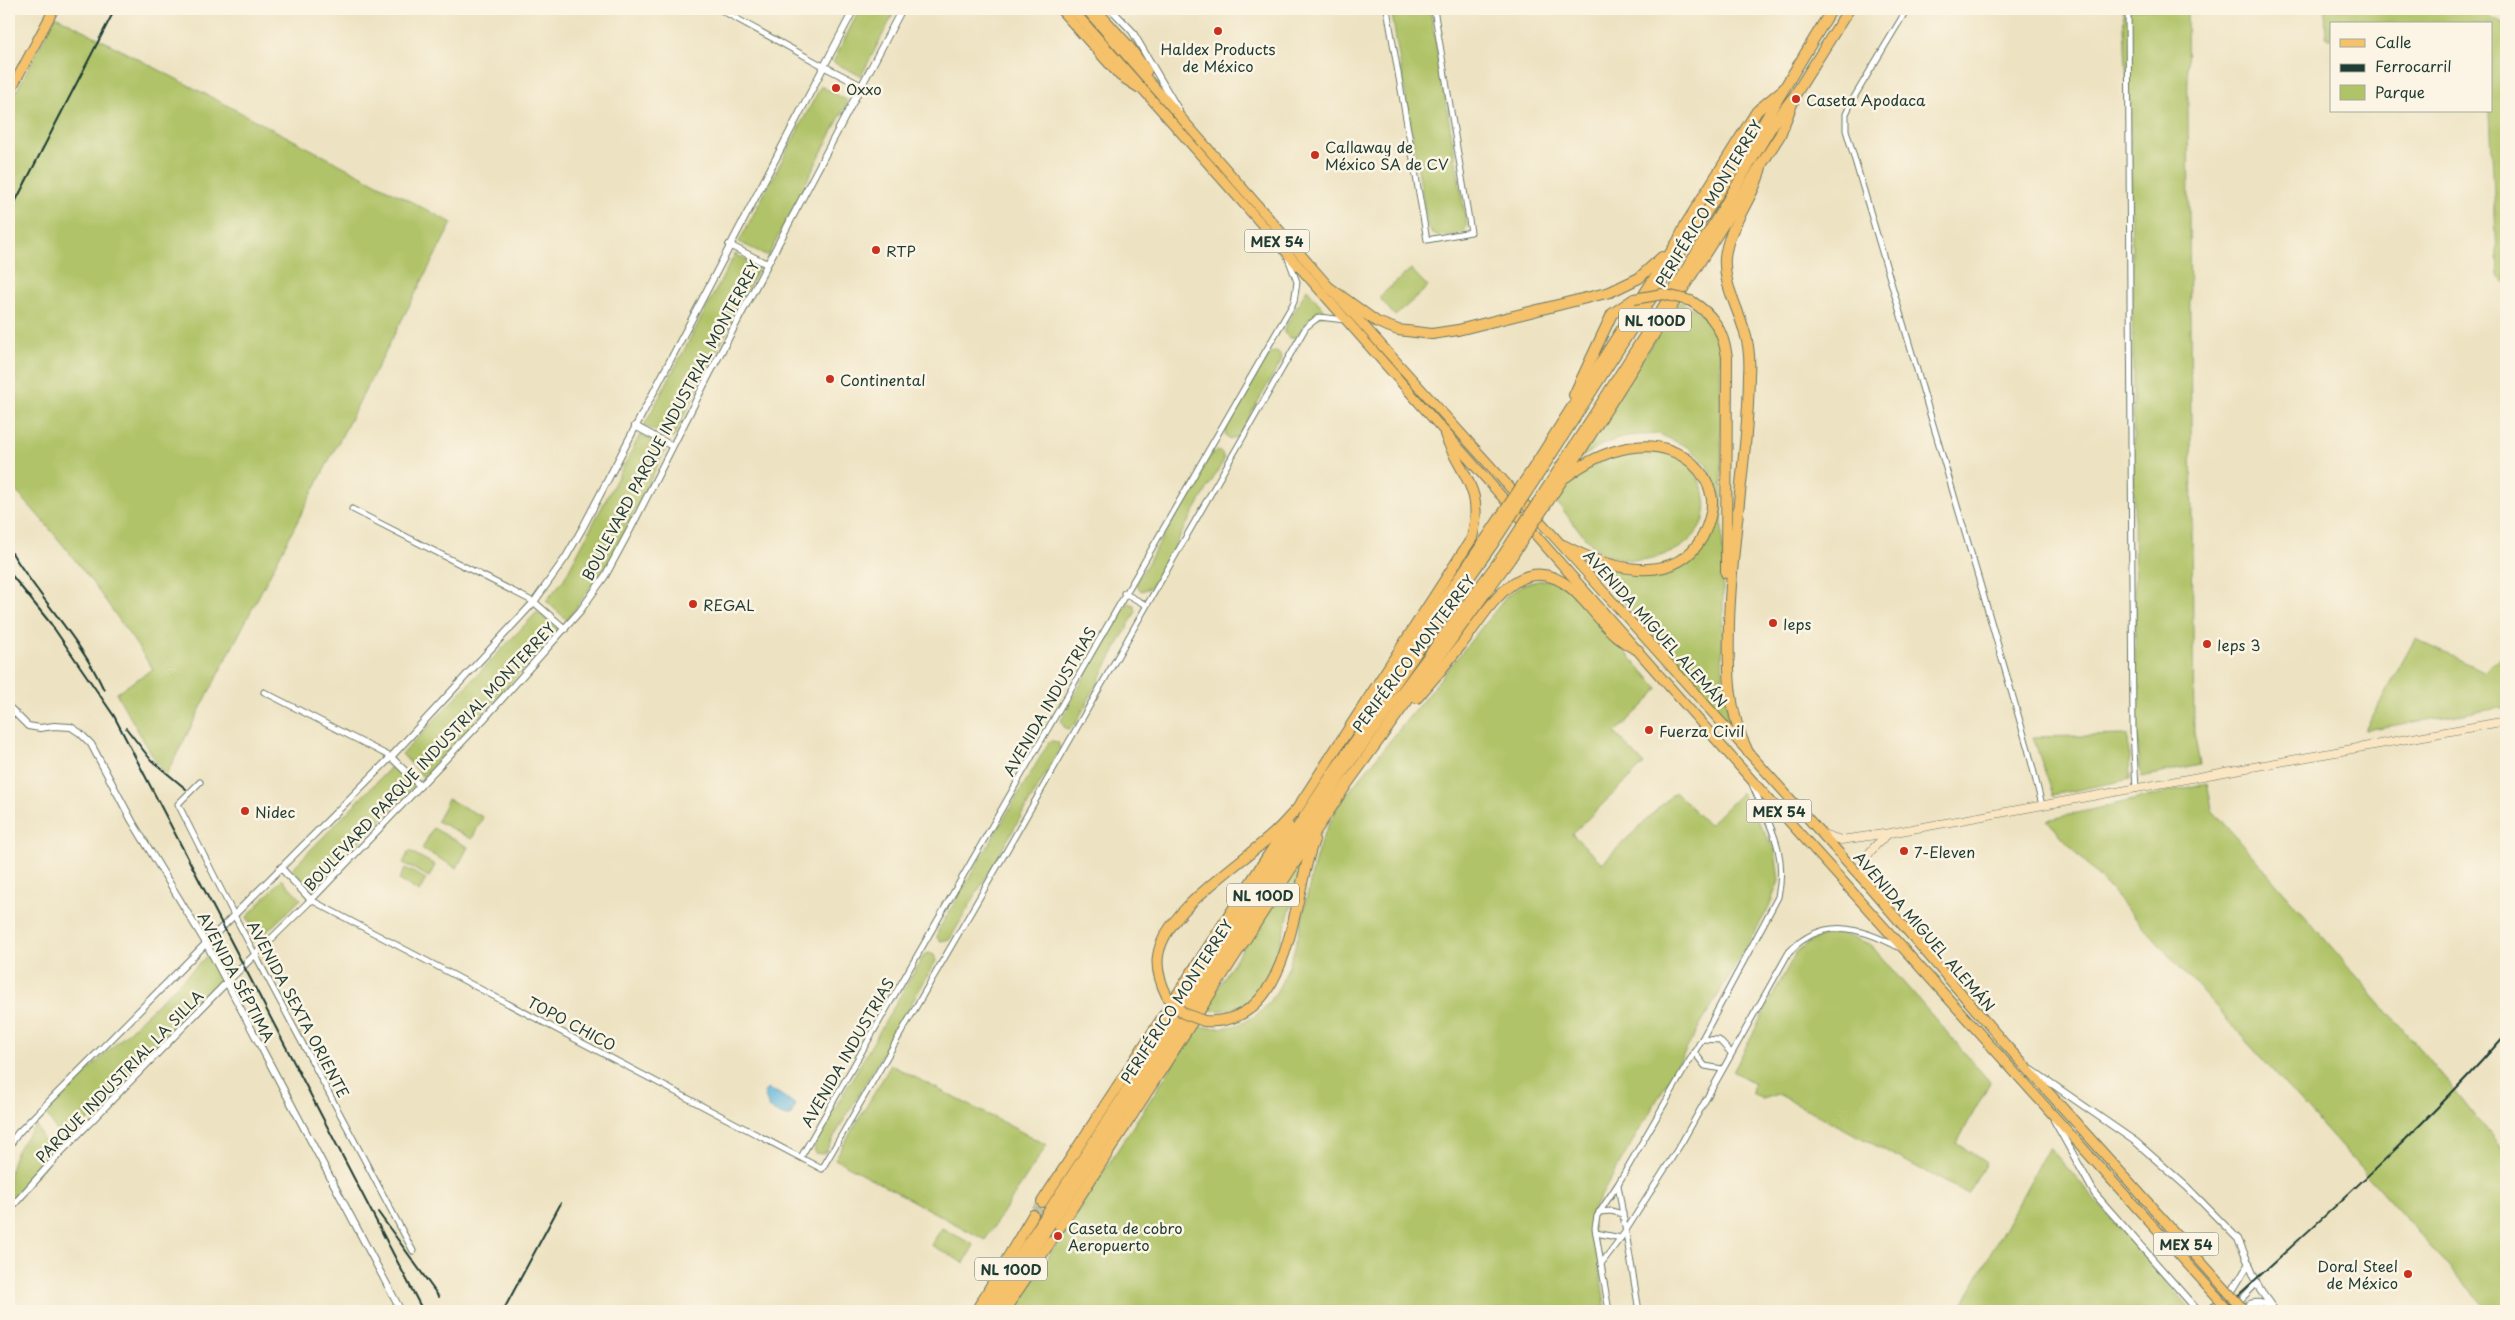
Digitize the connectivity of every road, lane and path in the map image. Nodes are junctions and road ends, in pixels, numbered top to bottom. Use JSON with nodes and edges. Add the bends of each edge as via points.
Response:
{"nodes":[{"id":1,"x":52,"y":9,"type":"edge"},
{"id":2,"x":719,"y":9,"type":"edge"},
{"id":3,"x":854,"y":9,"type":"edge"},
{"id":4,"x":902,"y":9,"type":"edge"},
{"id":5,"x":1060,"y":9,"type":"edge"},
{"id":6,"x":1072,"y":9,"type":"edge"},
{"id":7,"x":1086,"y":9,"type":"edge"},
{"id":8,"x":1096,"y":9,"type":"edge"},
{"id":9,"x":1111,"y":9,"type":"edge"},
{"id":10,"x":1387,"y":9,"type":"edge"},
{"id":11,"x":1434,"y":9,"type":"edge"},
{"id":12,"x":1832,"y":9,"type":"edge"},
{"id":13,"x":1849,"y":9,"type":"edge"},
{"id":14,"x":1907,"y":9,"type":"edge"},
{"id":15,"x":2128,"y":9,"type":"edge"},
{"id":16,"x":825,"y":67,"type":"junction"},
{"id":17,"x":9,"y":86,"type":"edge"},
{"id":18,"x":862,"y":86,"type":"junction"},
{"id":19,"x":1142,"y":89,"type":"junction"},
{"id":20,"x":1784,"y":89,"type":"junction"},
{"id":21,"x":9,"y":92,"type":"edge"},
{"id":22,"x":1161,"y":95,"type":"junction"},
{"id":23,"x":1795,"y":95,"type":"junction"},
{"id":24,"x":1182,"y":119,"type":"junction"},
{"id":25,"x":1760,"y":167,"type":"junction"},
{"id":26,"x":1686,"y":224,"type":"junction"},
{"id":27,"x":729,"y":245,"type":"junction"},
{"id":28,"x":1287,"y":252,"type":"junction"},
{"id":29,"x":767,"y":264,"type":"junction"},
{"id":30,"x":1330,"y":288,"type":"junction"},
{"id":31,"x":1346,"y":320,"type":"junction"},
{"id":32,"x":1562,"y":425,"type":"junction"},
{"id":33,"x":636,"y":426,"type":"junction"},
{"id":34,"x":1445,"y":434,"type":"junction"},
{"id":35,"x":672,"y":446,"type":"junction"},
{"id":36,"x":1537,"y":469,"type":"junction"},
{"id":37,"x":1557,"y":483,"type":"junction"},
{"id":38,"x":352,"y":509,"type":"dead end"},
{"id":39,"x":1489,"y":542,"type":"junction"},
{"id":40,"x":1563,"y":546,"type":"junction"},
{"id":41,"x":1507,"y":556,"type":"junction"},
{"id":42,"x":1730,"y":591,"type":"junction"},
{"id":43,"x":1124,"y":593,"type":"junction"},
{"id":44,"x":534,"y":602,"type":"junction"},
{"id":45,"x":1146,"y":605,"type":"junction"},
{"id":46,"x":565,"y":629,"type":"junction"},
{"id":47,"x":1638,"y":650,"type":"junction"},
{"id":48,"x":264,"y":692,"type":"dead end"},
{"id":49,"x":9,"y":707,"type":"edge"},
{"id":50,"x":2506,"y":721,"type":"edge"},
{"id":51,"x":1377,"y":744,"type":"junction"},
{"id":52,"x":1338,"y":746,"type":"junction"},
{"id":53,"x":1748,"y":752,"type":"junction"},
{"id":54,"x":391,"y":757,"type":"junction"},
{"id":55,"x":1749,"y":777,"type":"junction"},
{"id":56,"x":200,"y":782,"type":"dead end"},
{"id":57,"x":420,"y":786,"type":"junction"},
{"id":58,"x":2136,"y":789,"type":"junction"},
{"id":59,"x":2042,"y":805,"type":"junction"},
{"id":60,"x":1297,"y":809,"type":"junction"},
{"id":61,"x":1323,"y":821,"type":"junction"},
{"id":62,"x":1819,"y":831,"type":"junction"},
{"id":63,"x":1890,"y":833,"type":"junction"},
{"id":64,"x":281,"y":868,"type":"junction"},
{"id":65,"x":1866,"y":884,"type":"junction"},
{"id":66,"x":311,"y":900,"type":"junction"},
{"id":67,"x":234,"y":915,"type":"junction"},
{"id":68,"x":208,"y":945,"type":"junction"},
{"id":69,"x":1902,"y":949,"type":"junction"},
{"id":70,"x":256,"y":952,"type":"junction"},
{"id":71,"x":227,"y":982,"type":"junction"},
{"id":72,"x":1702,"y":1038,"type":"junction"},
{"id":73,"x":2005,"y":1044,"type":"junction"},
{"id":74,"x":1694,"y":1052,"type":"junction"},
{"id":75,"x":1731,"y":1053,"type":"junction"},
{"id":76,"x":1722,"y":1069,"type":"junction"},
{"id":77,"x":2045,"y":1106,"type":"junction"},
{"id":78,"x":9,"y":1146,"type":"edge"},
{"id":79,"x":801,"y":1158,"type":"junction"},
{"id":80,"x":1618,"y":1184,"type":"junction"},
{"id":81,"x":1042,"y":1202,"type":"tunnel mouth"},
{"id":82,"x":9,"y":1210,"type":"edge"},
{"id":83,"x":1599,"y":1212,"type":"junction"},
{"id":84,"x":1622,"y":1214,"type":"junction"},
{"id":85,"x":1033,"y":1216,"type":"tunnel mouth"},
{"id":86,"x":1060,"y":1227,"type":"tunnel mouth"},
{"id":87,"x":1625,"y":1232,"type":"junction"},
{"id":88,"x":1596,"y":1233,"type":"junction"},
{"id":89,"x":1620,"y":1238,"type":"junction"},
{"id":90,"x":1051,"y":1241,"type":"tunnel mouth"},
{"id":91,"x":412,"y":1251,"type":"dead end"},
{"id":92,"x":2249,"y":1263,"type":"junction"},
{"id":93,"x":1601,"y":1264,"type":"junction"},
{"id":94,"x":2257,"y":1283,"type":"junction"},
{"id":95,"x":2273,"y":1310,"type":"edge"},
{"id":96,"x":401,"y":1311,"type":"edge"},
{"id":97,"x":976,"y":1311,"type":"edge"},
{"id":98,"x":984,"y":1311,"type":"edge"},
{"id":99,"x":994,"y":1311,"type":"edge"},
{"id":100,"x":1004,"y":1311,"type":"edge"},
{"id":101,"x":1609,"y":1311,"type":"edge"},
{"id":102,"x":1639,"y":1311,"type":"edge"},
{"id":103,"x":2198,"y":1311,"type":"edge"},
{"id":104,"x":2208,"y":1311,"type":"edge"},
{"id":105,"x":2230,"y":1311,"type":"edge"},
{"id":106,"x":2238,"y":1311,"type":"edge"},
{"id":107,"x":2245,"y":1311,"type":"edge"}],
"edges":[{"from":1,"to":17,"type":"main road"},
{"from":1,"to":21,"type":"main road"},
{"from":2,"to":16,"type":"street"},
{"from":3,"to":16,"type":"street","name":"BOULEVARD PARQUE INDUSTRIAL MONTERREY"},
{"from":4,"to":18,"type":"street","name":"BOULEVARD PARQUE INDUSTRIAL MONTERREY"},
{"from":5,"to":19,"type":"main road","via":[[1120,76]]},
{"from":6,"to":19,"type":"main road","name":"AVENIDA MIGUEL ALEMÁN","number":"MEX 54"},
{"from":7,"to":22,"type":"main road","name":"AVENIDA MIGUEL ALEMÁN","number":"MEX 54"},
{"from":8,"to":22,"type":"main road","via":[[1133,51]]},
{"from":9,"to":24,"type":"street","via":[[1132,31]]},
{"from":10,"to":11,"type":"street","via":[[1427,240],[1471,232]]},
{"from":12,"to":20,"type":"highway","name":"PERIFÉRICO MONTERREY","number":"NL 100D"},
{"from":13,"to":23,"type":"highway","name":"PERIFÉRICO MONTERREY","number":"NL 100D"},
{"from":14,"to":59,"type":"street","via":[[1853,99],[1846,114],[1846,130]]},
{"from":15,"to":58,"type":"street","via":[[2132,730]]},
{"from":16,"to":18,"type":"street"},
{"from":16,"to":27,"type":"street","name":"BOULEVARD PARQUE INDUSTRIAL MONTERREY"},
{"from":18,"to":29,"type":"street","name":"BOULEVARD PARQUE INDUSTRIAL MONTERREY"},
{"from":19,"to":28,"type":"main road","name":"AVENIDA MIGUEL ALEMÁN","number":"MEX 54"},
{"from":20,"to":26,"type":"highway","via":[[1757,111]]},
{"from":20,"to":36,"type":"highway","name":"PERIFÉRICO MONTERREY","number":"NL 100D"},
{"from":22,"to":24,"type":"main road","name":"AVENIDA MIGUEL ALEMÁN","number":"MEX 54"},
{"from":23,"to":25,"type":"highway","via":[[1785,127]]},
{"from":23,"to":37,"type":"highway","name":"PERIFÉRICO MONTERREY","number":"NL 100D","via":[[1770,129]]},
{"from":24,"to":30,"type":"main road","name":"AVENIDA MIGUEL ALEMÁN","number":"MEX 54"},
{"from":25,"to":37,"type":"highway"},
{"from":25,"to":42,"type":"highway","via":[[1753,193],[1727,245],[1725,257],[1728,286],[1747,340],[1749,376]]},
{"from":26,"to":30,"type":"highway","via":[[1655,265],[1625,285],[1599,295],[1444,333],[1420,334],[1388,326],[1368,317]]},
{"from":26,"to":32,"type":"highway"},
{"from":27,"to":29,"type":"street"},
{"from":27,"to":33,"type":"street","name":"BOULEVARD PARQUE INDUSTRIAL MONTERREY"},
{"from":28,"to":31,"type":"main road","name":"AVENIDA MIGUEL ALEMÁN","number":"MEX 54"},
{"from":28,"to":43,"type":"street","name":"AVENIDA INDUSTRIAS","via":[[1296,282],[1294,302]]},
{"from":29,"to":35,"type":"street","name":"BOULEVARD PARQUE INDUSTRIAL MONTERREY"},
{"from":30,"to":40,"type":"main road","name":"AVENIDA MIGUEL ALEMÁN","number":"MEX 54"},
{"from":31,"to":34,"type":"main road","name":"AVENIDA MIGUEL ALEMÁN","number":"MEX 54"},
{"from":31,"to":45,"type":"street","via":[[1322,317],[1308,324]]},
{"from":32,"to":36,"type":"highway"},
{"from":32,"to":42,"type":"highway","bridge":true,"via":[[1612,314],[1634,300],[1663,294],[1691,301],[1714,319],[1727,357],[1726,574]]},
{"from":33,"to":35,"type":"street"},
{"from":33,"to":44,"type":"street","name":"BOULEVARD PARQUE INDUSTRIAL MONTERREY","via":[[574,543]]},
{"from":34,"to":47,"type":"main road","name":"AVENIDA MIGUEL ALEMÁN","number":"MEX 54"},
{"from":34,"to":52,"type":"highway","via":[[1474,491],[1476,519],[1472,538]]},
{"from":35,"to":46,"type":"street","name":"BOULEVARD PARQUE INDUSTRIAL MONTERREY","via":[[604,576]]},
{"from":36,"to":39,"type":"highway","name":"PERIFÉRICO MONTERREY","number":"NL 100D","bridge":true},
{"from":37,"to":40,"type":"highway","via":[[1588,462],[1613,451],[1640,446],[1664,448],[1695,465],[1706,480],[1712,501],[1709,521],[1696,547],[1670,564],[1639,570],[1611,566]]},
{"from":37,"to":41,"type":"highway","name":"PERIFÉRICO MONTERREY","number":"NL 100D","bridge":true},
{"from":38,"to":44,"type":"street"},
{"from":39,"to":52,"type":"highway"},
{"from":39,"to":98,"type":"highway","name":"PERIFÉRICO MONTERREY","number":"NL 100D","via":[[1336,768]]},
{"from":40,"to":53,"type":"main road","name":"AVENIDA MIGUEL ALEMÁN","number":"MEX 54"},
{"from":41,"to":51,"type":"highway"},
{"from":41,"to":99,"type":"highway","name":"PERIFÉRICO MONTERREY","number":"NL 100D","via":[[1346,769]]},
{"from":42,"to":53,"type":"highway","via":[[1730,698],[1736,727]]},
{"from":43,"to":45,"type":"street"},
{"from":43,"to":79,"type":"street","name":"AVENIDA INDUSTRIAS"},
{"from":44,"to":46,"type":"street"},
{"from":44,"to":54,"type":"street","name":"BOULEVARD PARQUE INDUSTRIAL MONTERREY"},
{"from":45,"to":79,"type":"street","name":"TOPO CHICO","via":[[822,1169]]},
{"from":46,"to":57,"type":"street","name":"BOULEVARD PARQUE INDUSTRIAL MONTERREY"},
{"from":47,"to":51,"type":"highway","via":[[1616,636],[1565,584],[1538,576],[1520,579],[1497,595],[1448,662]]},
{"from":47,"to":55,"type":"main road","name":"AVENIDA MIGUEL ALEMÁN","number":"MEX 54"},
{"from":48,"to":54,"type":"street"},
{"from":49,"to":68,"type":"street","name":"AVENIDA SÉPTIMA","via":[[28,726],[72,728],[91,744],[132,821]]},
{"from":50,"to":58,"type":"main road"},
{"from":51,"to":61,"type":"highway"},
{"from":52,"to":60,"type":"highway"},
{"from":53,"to":62,"type":"main road","name":"AVENIDA MIGUEL ALEMÁN","number":"MEX 54"},
{"from":54,"to":57,"type":"street"},
{"from":54,"to":64,"type":"street","name":"BOULEVARD PARQUE INDUSTRIAL MONTERREY"},
{"from":55,"to":69,"type":"main road","name":"AVENIDA MIGUEL ALEMÁN","number":"MEX 54"},
{"from":55,"to":72,"type":"street","via":[[1778,847],[1782,878],[1771,913]]},
{"from":56,"to":67,"type":"street","name":"AVENIDA SEXTA ORIENTE","via":[[178,804]]},
{"from":57,"to":66,"type":"street","name":"BOULEVARD PARQUE INDUSTRIAL MONTERREY"},
{"from":58,"to":59,"type":"main road"},
{"from":59,"to":63,"type":"main road"},
{"from":60,"to":61,"type":"highway","bridge":true,"via":[[1273,834],[1208,886],[1171,928],[1161,945],[1159,975],[1167,996],[1184,1013],[1204,1021],[1227,1021],[1246,1013],[1260,1000],[1273,980],[1286,948],[1311,848]]},
{"from":60,"to":81,"type":"highway"},
{"from":61,"to":86,"type":"highway"},
{"from":62,"to":63,"type":"main road","via":[[1829,838],[1841,840]]},
{"from":62,"to":65,"type":"main road","name":"AVENIDA MIGUEL ALEMÁN","number":"MEX 54"},
{"from":63,"to":65,"type":"main road","via":[[1867,856],[1863,870]]},
{"from":64,"to":66,"type":"street"},
{"from":64,"to":67,"type":"street","name":"BOULEVARD PARQUE INDUSTRIAL MONTERREY"},
{"from":65,"to":73,"type":"main road","name":"AVENIDA MIGUEL ALEMÁN","number":"MEX 54"},
{"from":66,"to":70,"type":"street","name":"BOULEVARD PARQUE INDUSTRIAL MONTERREY"},
{"from":66,"to":79,"type":"street","name":"TOPO CHICO"},
{"from":67,"to":68,"type":"street","name":"PARQUE INDUSTRIAL LA SILLA"},
{"from":67,"to":70,"type":"street","name":"AVENIDA SEXTA ORIENTE"},
{"from":68,"to":71,"type":"street","name":"AVENIDA SÉPTIMA"},
{"from":68,"to":78,"type":"street","name":"PARQUE INDUSTRIAL LA SILLA","via":[[91,1059]]},
{"from":69,"to":75,"type":"street","via":[[1874,936],[1843,928],[1808,934],[1781,963]]},
{"from":69,"to":77,"type":"main road","name":"AVENIDA MIGUEL ALEMÁN","number":"MEX 54"},
{"from":70,"to":71,"type":"street","name":"BOULEVARD PARQUE INDUSTRIAL MONTERREY"},
{"from":70,"to":91,"type":"street","name":"AVENIDA SEXTA ORIENTE"},
{"from":71,"to":82,"type":"street","name":"PARQUE INDUSTRIAL LA SILLA"},
{"from":71,"to":96,"type":"street","name":"AVENIDA SÉPTIMA"},
{"from":72,"to":74,"type":"street"},
{"from":72,"to":75,"type":"street","via":[[1719,1040]]},
{"from":73,"to":92,"type":"street","via":[[2048,1082],[2124,1133],[2162,1164],[2235,1236]]},
{"from":73,"to":107,"type":"main road","name":"AVENIDA MIGUEL ALEMÁN","number":"MEX 54","bridge":true},
{"from":74,"to":76,"type":"street","via":[[1705,1066]]},
{"from":74,"to":80,"type":"street"},
{"from":75,"to":76,"type":"street"},
{"from":76,"to":87,"type":"street","via":[[1682,1142]]},
{"from":77,"to":103,"type":"street","via":[[2095,1194]]},
{"from":77,"to":105,"type":"main road","name":"AVENIDA MIGUEL ALEMÁN","number":"MEX 54","bridge":true},
{"from":80,"to":83,"type":"street"},
{"from":80,"to":84,"type":"street"},
{"from":83,"to":84,"type":"street"},
{"from":83,"to":88,"type":"street","via":[[1595,1222]]},
{"from":84,"to":87,"type":"street"},
{"from":85,"to":97,"type":"highway"},
{"from":87,"to":89,"type":"street"},
{"from":87,"to":102,"type":"street"},
{"from":88,"to":89,"type":"street"},
{"from":88,"to":93,"type":"street"},
{"from":89,"to":93,"type":"street"},
{"from":90,"to":100,"type":"highway"},
{"from":92,"to":94,"type":"street"},
{"from":92,"to":104,"type":"street","via":[[2231,1293]]},
{"from":93,"to":101,"type":"street"},
{"from":94,"to":95,"type":"street"},
{"from":94,"to":105,"type":"street"},
{"from":95,"to":106,"type":"street","via":[[2259,1302]]}]}
